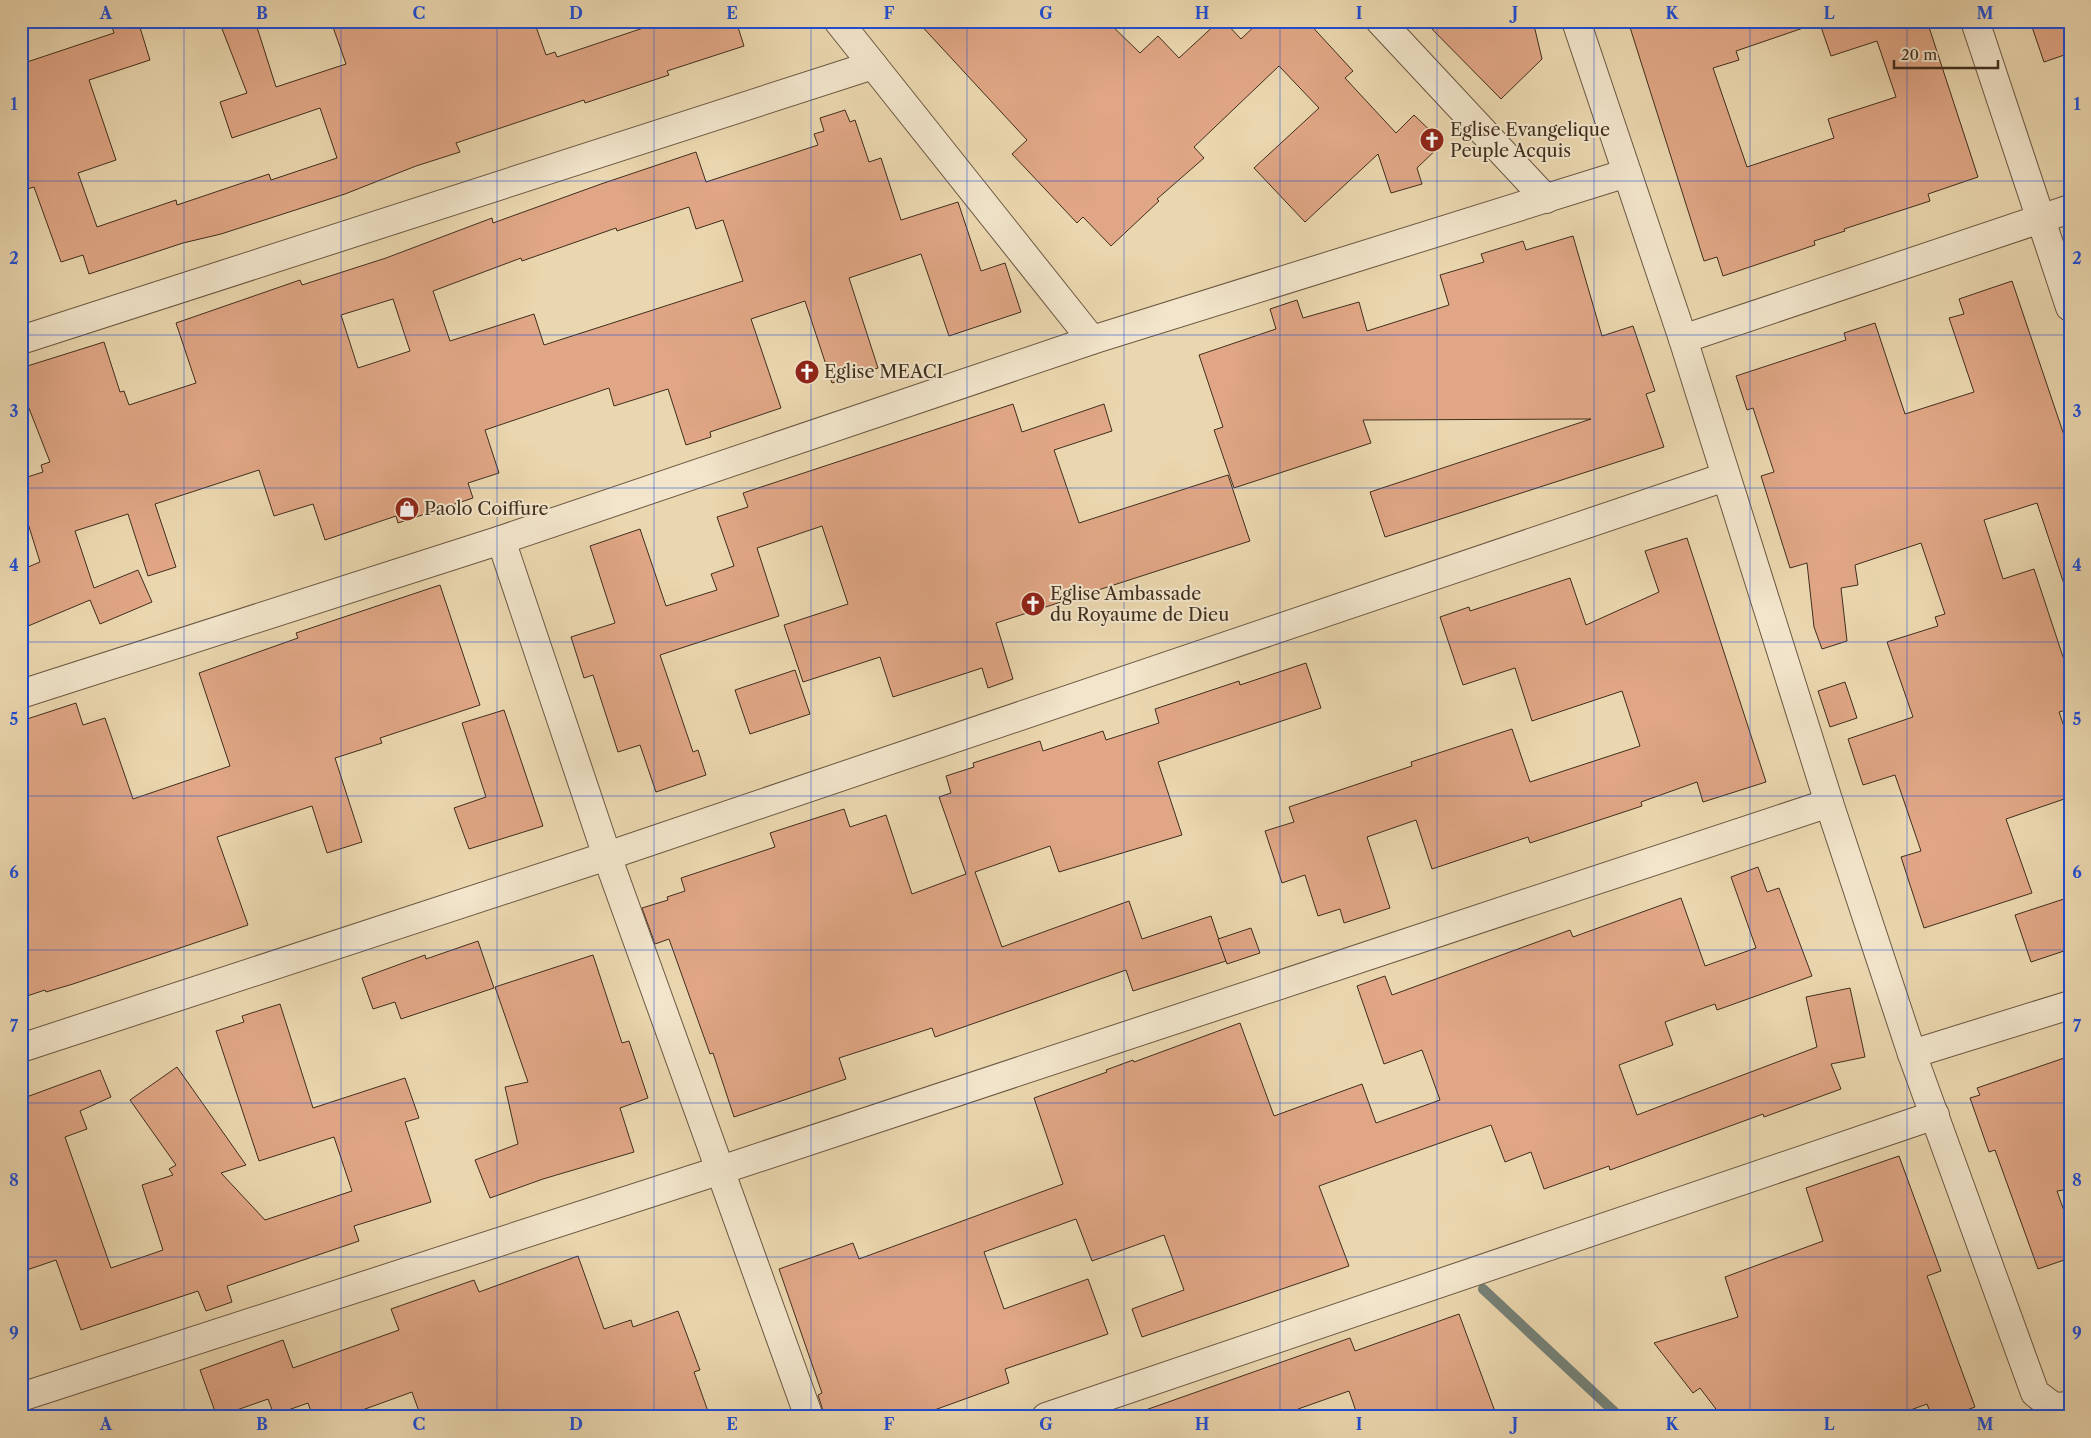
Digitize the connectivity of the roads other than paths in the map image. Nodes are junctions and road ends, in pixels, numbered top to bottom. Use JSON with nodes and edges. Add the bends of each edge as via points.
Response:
{"nodes":[{"id":1,"x":838,"y":21,"type":"edge"},
{"id":2,"x":1380,"y":21,"type":"edge"},
{"id":3,"x":1576,"y":21,"type":"edge"},
{"id":4,"x":1975,"y":21,"type":"edge"},
{"id":5,"x":873,"y":65,"type":"junction"},
{"id":6,"x":1627,"y":173,"type":"junction"},
{"id":7,"x":1546,"y":199,"type":"junction"},
{"id":8,"x":2070,"y":209,"type":"edge"},
{"id":9,"x":2040,"y":219,"type":"junction"},
{"id":10,"x":2070,"y":307,"type":"edge"},
{"id":11,"x":1683,"y":339,"type":"junction"},
{"id":12,"x":21,"y":340,"type":"edge"},
{"id":13,"x":1092,"y":340,"type":"junction"},
{"id":14,"x":1725,"y":477,"type":"junction"},
{"id":15,"x":501,"y":540,"type":"junction"},
{"id":16,"x":21,"y":694,"type":"edge"},
{"id":17,"x":1829,"y":803,"type":"junction"},
{"id":18,"x":607,"y":856,"type":"junction"},
{"id":19,"x":2070,"y":1005,"type":"edge"},
{"id":20,"x":21,"y":1048,"type":"edge"},
{"id":21,"x":1912,"y":1054,"type":"junction"},
{"id":22,"x":1935,"y":1115,"type":"junction"},
{"id":23,"x":721,"y":1170,"type":"junction"},
{"id":24,"x":21,"y":1397,"type":"edge"},
{"id":25,"x":2070,"y":1406,"type":"edge"},
{"id":26,"x":809,"y":1417,"type":"edge"},
{"id":27,"x":1046,"y":1417,"type":"edge"}],
"edges":[{"from":1,"to":5,"type":"street"},
{"from":2,"to":7,"type":"street"},
{"from":3,"to":6,"type":"street"},
{"from":4,"to":9,"type":"street"},
{"from":5,"to":12,"type":"street"},
{"from":5,"to":13,"type":"street"},
{"from":6,"to":7,"type":"street"},
{"from":6,"to":11,"type":"street"},
{"from":7,"to":13,"type":"street"},
{"from":8,"to":9,"type":"street"},
{"from":9,"to":10,"type":"street"},
{"from":9,"to":11,"type":"street"},
{"from":11,"to":14,"type":"street"},
{"from":13,"to":15,"type":"street"},
{"from":14,"to":17,"type":"street"},
{"from":14,"to":18,"type":"street"},
{"from":15,"to":16,"type":"street"},
{"from":15,"to":18,"type":"street"},
{"from":17,"to":21,"type":"street"},
{"from":17,"to":23,"type":"street"},
{"from":18,"to":20,"type":"street"},
{"from":18,"to":23,"type":"street"},
{"from":19,"to":21,"type":"street"},
{"from":21,"to":22,"type":"street"},
{"from":22,"to":25,"type":"street","via":[[2035,1393],[2054,1407]]},
{"from":22,"to":27,"type":"street"},
{"from":23,"to":24,"type":"street"},
{"from":23,"to":26,"type":"street"}]}
